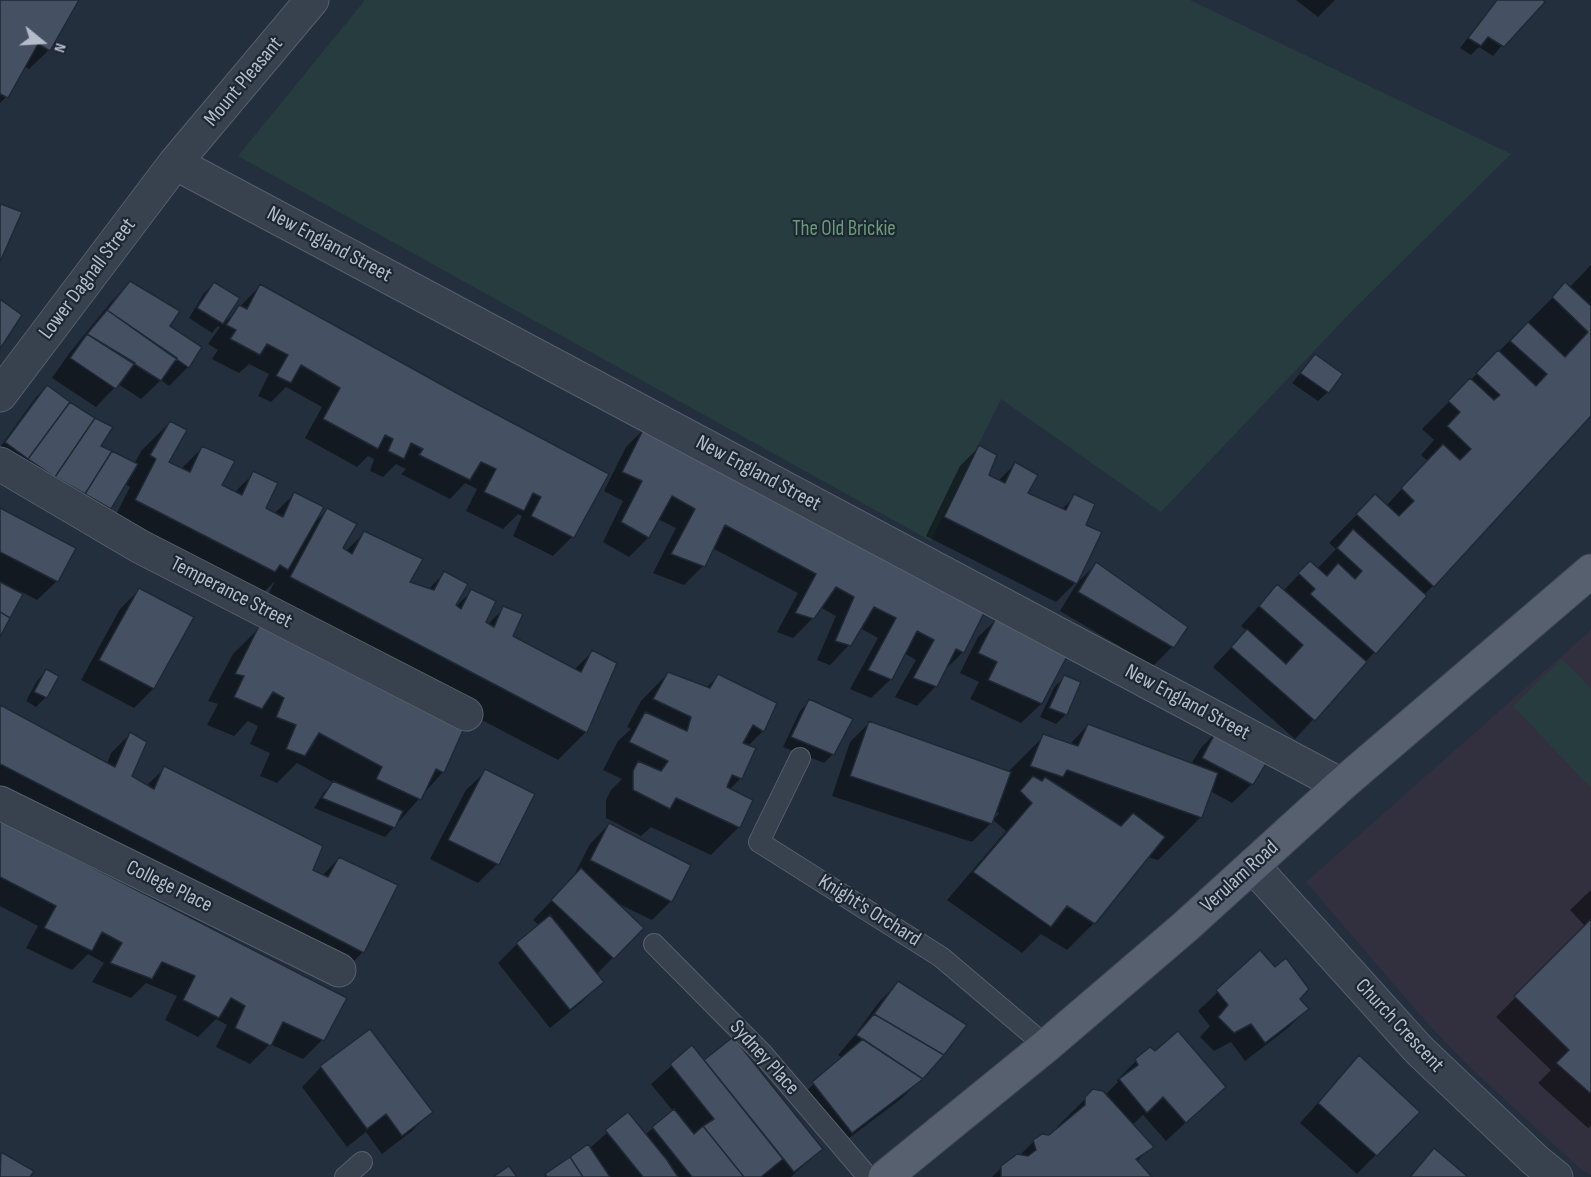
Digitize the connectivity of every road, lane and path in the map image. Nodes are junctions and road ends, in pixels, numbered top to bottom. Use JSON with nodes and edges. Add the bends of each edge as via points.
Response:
{"nodes":[{"id":1,"x":312,"y":0,"type":"edge"},
{"id":2,"x":176,"y":163,"type":"junction"},
{"id":3,"x":0,"y":395,"type":"edge"},
{"id":4,"x":0,"y":464,"type":"edge"},
{"id":5,"x":1591,"y":571,"type":"edge"},
{"id":6,"x":466,"y":714,"type":"dead end"},
{"id":7,"x":800,"y":758,"type":"dead end"},
{"id":8,"x":1341,"y":785,"type":"junction"},
{"id":9,"x":0,"y":803,"type":"edge"},
{"id":10,"x":1253,"y":866,"type":"junction"},
{"id":11,"x":654,"y":944,"type":"dead end"},
{"id":12,"x":339,"y":970,"type":"dead end"},
{"id":13,"x":1046,"y":1046,"type":"junction"},
{"id":14,"x":362,"y":1162,"type":"dead end"},
{"id":15,"x":345,"y":1177,"type":"edge"},
{"id":16,"x":868,"y":1177,"type":"edge"},
{"id":17,"x":885,"y":1177,"type":"edge"},
{"id":18,"x":1556,"y":1177,"type":"edge"}],
"edges":[{"from":1,"to":2,"type":"street","name":"Mount Pleasant"},
{"from":2,"to":3,"type":"street","name":"Lower Dagnall Street"},
{"from":2,"to":8,"type":"street","name":"New England Street"},
{"from":4,"to":6,"type":"street","name":"Temperance Street","via":[[139,546]]},
{"from":5,"to":8,"type":"main road","name":"Verulam Road"},
{"from":7,"to":13,"type":"lane","name":"Knight's Orchard","via":[[759,842],[942,957]]},
{"from":8,"to":10,"type":"main road","name":"Verulam Road"},
{"from":9,"to":12,"type":"street","name":"College Place"},
{"from":10,"to":13,"type":"main road","name":"Verulam Road"},
{"from":10,"to":18,"type":"street","name":"Church Crescent","via":[[1419,1050]]},
{"from":11,"to":16,"type":"lane","name":"Sydney Place","via":[[762,1053]]},
{"from":13,"to":17,"type":"main road","name":"Verulam Road"},
{"from":14,"to":15,"type":"lane"}]}
